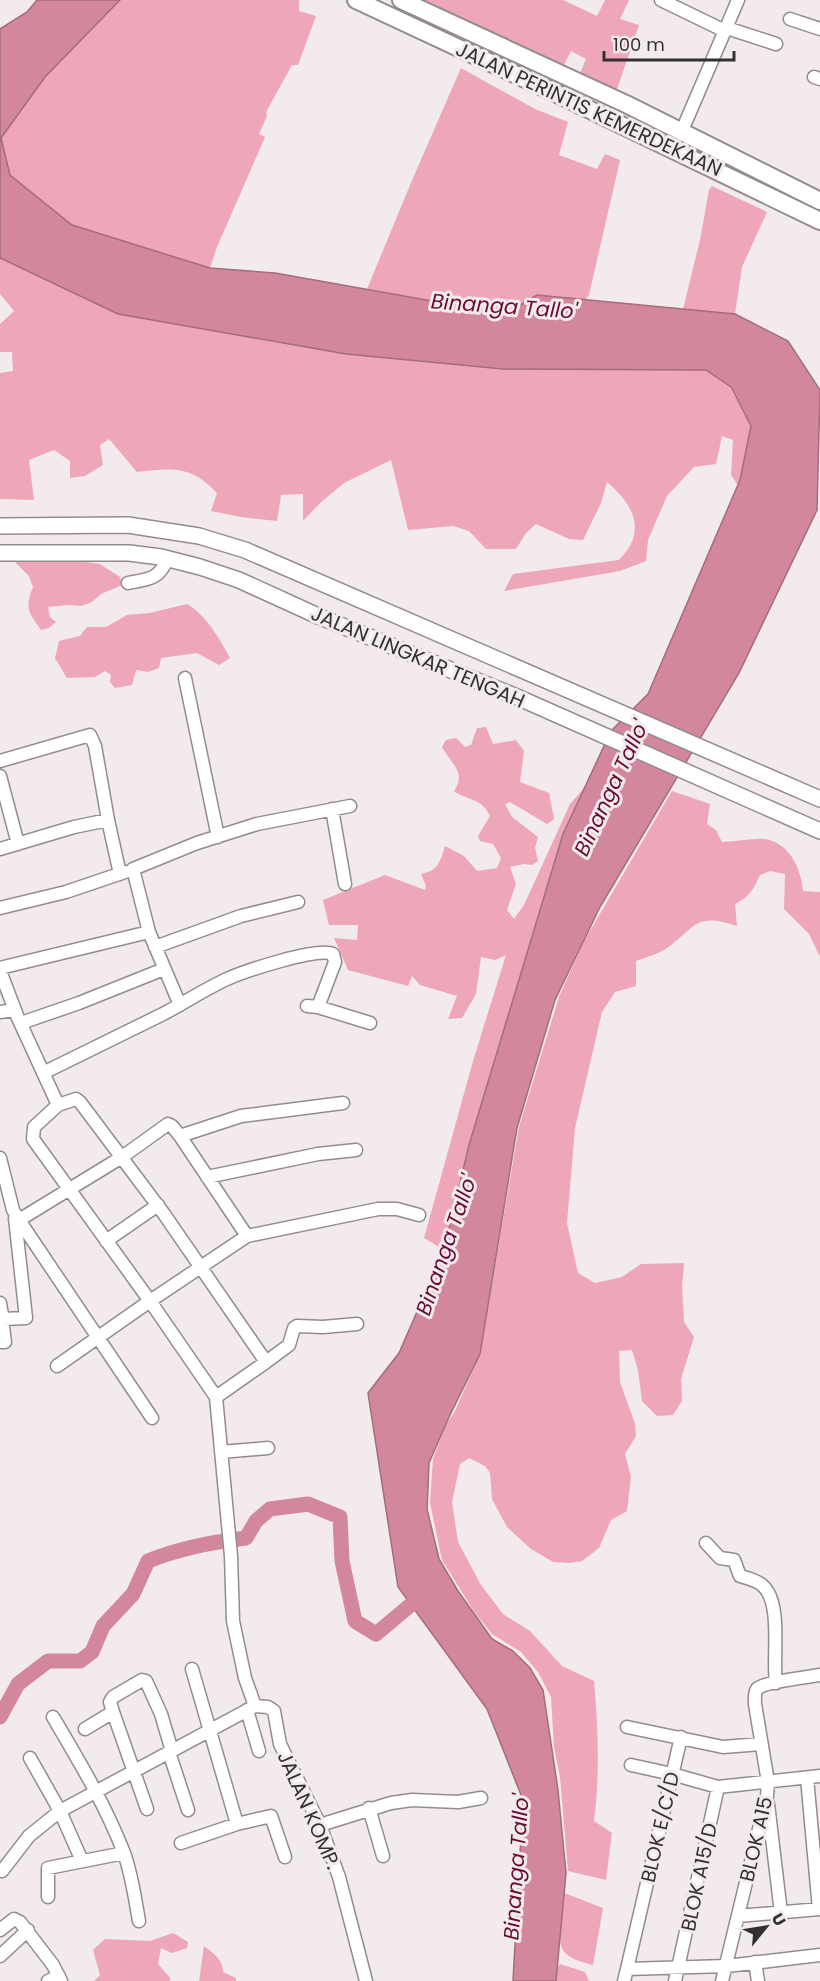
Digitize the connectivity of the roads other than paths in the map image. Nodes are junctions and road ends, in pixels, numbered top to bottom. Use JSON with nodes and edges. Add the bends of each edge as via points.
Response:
{"nodes":[{"id":1,"x":356,"y":0,"type":"edge"},
{"id":2,"x":401,"y":0,"type":"edge"},
{"id":3,"x":661,"y":0,"type":"edge"},
{"id":4,"x":738,"y":0,"type":"edge"},
{"id":5,"x":790,"y":19,"type":"dead end"},
{"id":6,"x":726,"y":29,"type":"junction"},
{"id":7,"x":820,"y":29,"type":"edge"},
{"id":8,"x":776,"y":44,"type":"dead end"},
{"id":9,"x":681,"y":133,"type":"junction"},
{"id":10,"x":760,"y":171,"type":"junction"},
{"id":11,"x":753,"y":187,"type":"junction"},
{"id":12,"x":820,"y":201,"type":"edge"},
{"id":13,"x":820,"y":220,"type":"edge"},
{"id":14,"x":0,"y":526,"type":"edge"},
{"id":15,"x":0,"y":553,"type":"edge"},
{"id":16,"x":167,"y":559,"type":"junction"},
{"id":17,"x":129,"y":583,"type":"dead end"},
{"id":18,"x":185,"y":678,"type":"dead end"},
{"id":19,"x":0,"y":761,"type":"edge"},
{"id":20,"x":0,"y":777,"type":"edge"},
{"id":21,"x":820,"y":799,"type":"edge"},
{"id":22,"x":350,"y":806,"type":"dead end"},
{"id":23,"x":332,"y":809,"type":"junction"},
{"id":24,"x":108,"y":819,"type":"junction"},
{"id":25,"x":820,"y":831,"type":"edge"},
{"id":26,"x":218,"y":837,"type":"junction"},
{"id":27,"x":18,"y":844,"type":"junction"},
{"id":28,"x":0,"y":849,"type":"edge"},
{"id":29,"x":133,"y":869,"type":"junction"},
{"id":30,"x":120,"y":874,"type":"junction"},
{"id":31,"x":345,"y":884,"type":"dead end"},
{"id":32,"x":298,"y":902,"type":"dead end"},
{"id":33,"x":0,"y":908,"type":"edge"},
{"id":34,"x":148,"y":932,"type":"junction"},
{"id":35,"x":155,"y":947,"type":"junction"},
{"id":36,"x":0,"y":969,"type":"edge"},
{"id":37,"x":164,"y":969,"type":"junction"},
{"id":38,"x":180,"y":1005,"type":"junction"},
{"id":39,"x":15,"y":1010,"type":"junction"},
{"id":40,"x":0,"y":1012,"type":"edge"},
{"id":41,"x":21,"y":1023,"type":"junction"},
{"id":42,"x":370,"y":1023,"type":"dead end"},
{"id":43,"x":43,"y":1073,"type":"junction"},
{"id":44,"x":343,"y":1102,"type":"dead end"},
{"id":45,"x":58,"y":1105,"type":"junction"},
{"id":46,"x":180,"y":1136,"type":"junction"},
{"id":47,"x":356,"y":1150,"type":"dead end"},
{"id":48,"x":122,"y":1157,"type":"junction"},
{"id":49,"x":0,"y":1158,"type":"edge"},
{"id":50,"x":207,"y":1177,"type":"junction"},
{"id":51,"x":69,"y":1190,"type":"junction"},
{"id":52,"x":158,"y":1205,"type":"junction"},
{"id":53,"x":419,"y":1215,"type":"dead end"},
{"id":54,"x":17,"y":1217,"type":"junction"},
{"id":55,"x":247,"y":1236,"type":"junction"},
{"id":56,"x":106,"y":1241,"type":"junction"},
{"id":57,"x":202,"y":1268,"type":"junction"},
{"id":58,"x":150,"y":1301,"type":"junction"},
{"id":59,"x":357,"y":1324,"type":"dead end"},
{"id":60,"x":98,"y":1338,"type":"junction"},
{"id":61,"x":0,"y":1342,"type":"edge"},
{"id":62,"x":266,"y":1362,"type":"junction"},
{"id":63,"x":57,"y":1366,"type":"dead end"},
{"id":64,"x":216,"y":1397,"type":"junction"},
{"id":65,"x":152,"y":1418,"type":"dead end"},
{"id":66,"x":268,"y":1448,"type":"dead end"},
{"id":67,"x":221,"y":1452,"type":"junction"},
{"id":68,"x":706,"y":1543,"type":"dead end"},
{"id":69,"x":192,"y":1669,"type":"dead end"},
{"id":70,"x":820,"y":1676,"type":"edge"},
{"id":71,"x":776,"y":1683,"type":"junction"},
{"id":72,"x":251,"y":1708,"type":"junction"},
{"id":73,"x":113,"y":1712,"type":"junction"},
{"id":74,"x":53,"y":1718,"type":"dead end"},
{"id":75,"x":627,"y":1727,"type":"dead end"},
{"id":76,"x":85,"y":1729,"type":"dead end"},
{"id":77,"x":210,"y":1729,"type":"junction"},
{"id":78,"x":681,"y":1737,"type":"junction"},
{"id":79,"x":761,"y":1744,"type":"junction"},
{"id":80,"x":259,"y":1751,"type":"dead end"},
{"id":81,"x":171,"y":1752,"type":"junction"},
{"id":82,"x":30,"y":1758,"type":"dead end"},
{"id":83,"x":631,"y":1765,"type":"dead end"},
{"id":84,"x":133,"y":1771,"type":"junction"},
{"id":85,"x":672,"y":1774,"type":"junction"},
{"id":86,"x":814,"y":1777,"type":"edge"},
{"id":87,"x":768,"y":1782,"type":"junction"},
{"id":88,"x":718,"y":1786,"type":"junction"},
{"id":89,"x":95,"y":1791,"type":"junction"},
{"id":90,"x":767,"y":1796,"type":"junction"},
{"id":91,"x":482,"y":1798,"type":"dead end"},
{"id":92,"x":369,"y":1808,"type":"junction"},
{"id":93,"x":147,"y":1809,"type":"dead end"},
{"id":94,"x":188,"y":1810,"type":"dead end"},
{"id":95,"x":60,"y":1811,"type":"junction"},
{"id":96,"x":237,"y":1824,"type":"junction"},
{"id":97,"x":320,"y":1825,"type":"junction"},
{"id":98,"x":181,"y":1843,"type":"dead end"},
{"id":99,"x":124,"y":1853,"type":"junction"},
{"id":100,"x":383,"y":1856,"type":"dead end"},
{"id":101,"x":285,"y":1857,"type":"dead end"},
{"id":102,"x":82,"y":1861,"type":"junction"},
{"id":103,"x":2,"y":1871,"type":"edge"},
{"id":104,"x":48,"y":1897,"type":"dead end"},
{"id":105,"x":819,"y":1909,"type":"edge"},
{"id":106,"x":781,"y":1912,"type":"junction"},
{"id":107,"x":738,"y":1916,"type":"junction"},
{"id":108,"x":139,"y":1921,"type":"dead end"},
{"id":109,"x":0,"y":1930,"type":"edge"},
{"id":110,"x":28,"y":1930,"type":"junction"},
{"id":111,"x":820,"y":1955,"type":"edge"},
{"id":112,"x":0,"y":1956,"type":"edge"},
{"id":113,"x":755,"y":1962,"type":"junction"},
{"id":114,"x":727,"y":1966,"type":"junction"},
{"id":115,"x":679,"y":1968,"type":"junction"},
{"id":116,"x":625,"y":1975,"type":"edge"},
{"id":117,"x":56,"y":1979,"type":"edge"},
{"id":118,"x":366,"y":1981,"type":"edge"},
{"id":119,"x":675,"y":1981,"type":"edge"},
{"id":120,"x":722,"y":1981,"type":"edge"},
{"id":121,"x":758,"y":1981,"type":"edge"}],
"edges":[{"from":1,"to":11,"type":"highway","name":"JALAN PERINTIS KEMERDEKAAN"},
{"from":2,"to":9,"type":"highway","name":"JALAN PERINTIS KEMERDEKAAN"},
{"from":3,"to":6,"type":"street"},
{"from":4,"to":6,"type":"street"},
{"from":5,"to":7,"type":"street"},
{"from":6,"to":8,"type":"street"},
{"from":6,"to":9,"type":"street"},
{"from":9,"to":10,"type":"highway","name":"JALAN PERINTIS KEMERDEKAAN"},
{"from":10,"to":11,"type":"highway"},
{"from":10,"to":12,"type":"highway","name":"JALAN PERINTIS KEMERDEKAAN"},
{"from":11,"to":13,"type":"highway","name":"JALAN PERINTIS KEMERDEKAAN"},
{"from":14,"to":21,"type":"main road","name":"JALAN LINGKAR TENGAH","via":[[128,525],[199,536],[245,550]]},
{"from":15,"to":16,"type":"main road","name":"JALAN LINGKAR TENGAH","via":[[129,553]]},
{"from":16,"to":17,"type":"street","via":[[155,576]]},
{"from":16,"to":25,"type":"main road","name":"JALAN LINGKAR TENGAH","via":[[239,580]]},
{"from":18,"to":26,"type":"street"},
{"from":19,"to":24,"type":"street","via":[[90,735]]},
{"from":20,"to":27,"type":"street"},
{"from":22,"to":23,"type":"street"},
{"from":23,"to":26,"type":"street","via":[[257,824]]},
{"from":23,"to":31,"type":"street"},
{"from":24,"to":27,"type":"street"},
{"from":24,"to":30,"type":"street"},
{"from":26,"to":29,"type":"street"},
{"from":27,"to":28,"type":"street"},
{"from":29,"to":30,"type":"street"},
{"from":29,"to":34,"type":"street"},
{"from":30,"to":33,"type":"street"},
{"from":32,"to":35,"type":"street","via":[[241,916]]},
{"from":34,"to":35,"type":"street"},
{"from":34,"to":36,"type":"street"},
{"from":35,"to":37,"type":"street"},
{"from":36,"to":39,"type":"street"},
{"from":37,"to":38,"type":"street"},
{"from":37,"to":41,"type":"street"},
{"from":38,"to":42,"type":"street","via":[[243,973],[329,952],[335,963],[313,1007]]},
{"from":38,"to":43,"type":"street"},
{"from":39,"to":40,"type":"street"},
{"from":39,"to":41,"type":"street"},
{"from":41,"to":43,"type":"street"},
{"from":43,"to":45,"type":"street"},
{"from":44,"to":46,"type":"street","via":[[241,1116]]},
{"from":45,"to":48,"type":"street","via":[[79,1101]]},
{"from":45,"to":51,"type":"street","via":[[34,1127],[32,1137]]},
{"from":46,"to":48,"type":"street","via":[[168,1124]]},
{"from":46,"to":50,"type":"street"},
{"from":47,"to":50,"type":"street"},
{"from":48,"to":51,"type":"street"},
{"from":48,"to":52,"type":"street"},
{"from":49,"to":54,"type":"street"},
{"from":50,"to":55,"type":"street"},
{"from":51,"to":54,"type":"street"},
{"from":51,"to":56,"type":"street"},
{"from":52,"to":56,"type":"street"},
{"from":52,"to":57,"type":"street"},
{"from":53,"to":55,"type":"street","via":[[378,1209]]},
{"from":54,"to":60,"type":"street"},
{"from":54,"to":61,"type":"street","via":[[26,1318],[2,1319],[5,1342]]},
{"from":55,"to":57,"type":"street"},
{"from":56,"to":58,"type":"street"},
{"from":57,"to":58,"type":"street"},
{"from":57,"to":62,"type":"street"},
{"from":58,"to":60,"type":"street"},
{"from":58,"to":64,"type":"street"},
{"from":59,"to":62,"type":"street","via":[[297,1326],[289,1345]]},
{"from":60,"to":63,"type":"street"},
{"from":60,"to":65,"type":"street"},
{"from":62,"to":64,"type":"street"},
{"from":64,"to":67,"type":"street"},
{"from":66,"to":67,"type":"street"},
{"from":67,"to":72,"type":"street","via":[[232,1610]]},
{"from":68,"to":71,"type":"street","via":[[720,1557],[735,1560],[738,1574],[762,1585],[768,1593],[774,1620]]},
{"from":69,"to":77,"type":"street"},
{"from":70,"to":71,"type":"street"},
{"from":71,"to":79,"type":"street","name":"BLOK A15","via":[[756,1692]]},
{"from":72,"to":77,"type":"street"},
{"from":72,"to":80,"type":"street"},
{"from":72,"to":97,"type":"street","name":"JALAN KOMP.","via":[[268,1707],[274,1711],[278,1740]]},
{"from":73,"to":76,"type":"street"},
{"from":73,"to":81,"type":"street","via":[[113,1697],[146,1681],[161,1714]]},
{"from":73,"to":84,"type":"street"},
{"from":74,"to":89,"type":"street"},
{"from":75,"to":78,"type":"street"},
{"from":77,"to":81,"type":"street"},
{"from":77,"to":96,"type":"street"},
{"from":78,"to":79,"type":"street","via":[[723,1748]]},
{"from":78,"to":85,"type":"street","name":"BLOK E/C/D"},
{"from":79,"to":87,"type":"street","name":"BLOK A15"},
{"from":81,"to":84,"type":"street"},
{"from":81,"to":94,"type":"street"},
{"from":82,"to":95,"type":"street"},
{"from":83,"to":85,"type":"street"},
{"from":84,"to":89,"type":"street"},
{"from":84,"to":93,"type":"street"},
{"from":85,"to":88,"type":"street"},
{"from":85,"to":116,"type":"street","name":"BLOK E/C/D"},
{"from":86,"to":87,"type":"street"},
{"from":86,"to":105,"type":"street"},
{"from":87,"to":88,"type":"street"},
{"from":87,"to":90,"type":"street","name":"BLOK A15"},
{"from":88,"to":115,"type":"street","name":"BLOK A15/D"},
{"from":89,"to":95,"type":"street"},
{"from":89,"to":99,"type":"street"},
{"from":90,"to":106,"type":"street"},
{"from":90,"to":107,"type":"street","name":"BLOK A15"},
{"from":91,"to":92,"type":"street","via":[[408,1801]]},
{"from":92,"to":97,"type":"street"},
{"from":92,"to":100,"type":"street"},
{"from":95,"to":102,"type":"street"},
{"from":95,"to":103,"type":"street","via":[[29,1836]]},
{"from":96,"to":98,"type":"street"},
{"from":96,"to":101,"type":"street","via":[[271,1816]]},
{"from":97,"to":118,"type":"street","name":"JALAN KOMP.","via":[[348,1905]]},
{"from":99,"to":102,"type":"street"},
{"from":99,"to":108,"type":"street"},
{"from":102,"to":104,"type":"street","via":[[48,1868]]},
{"from":105,"to":106,"type":"street"},
{"from":106,"to":107,"type":"street"},
{"from":107,"to":114,"type":"street","name":"BLOK A15"},
{"from":109,"to":110,"type":"street","via":[[14,1919]]},
{"from":110,"to":112,"type":"street"},
{"from":110,"to":117,"type":"street"},
{"from":111,"to":113,"type":"street"},
{"from":113,"to":114,"type":"street"},
{"from":113,"to":121,"type":"street"},
{"from":114,"to":115,"type":"street"},
{"from":114,"to":120,"type":"street","name":"BLOK A15"},
{"from":115,"to":116,"type":"street"},
{"from":115,"to":119,"type":"street","name":"BLOK A15/D"}]}
